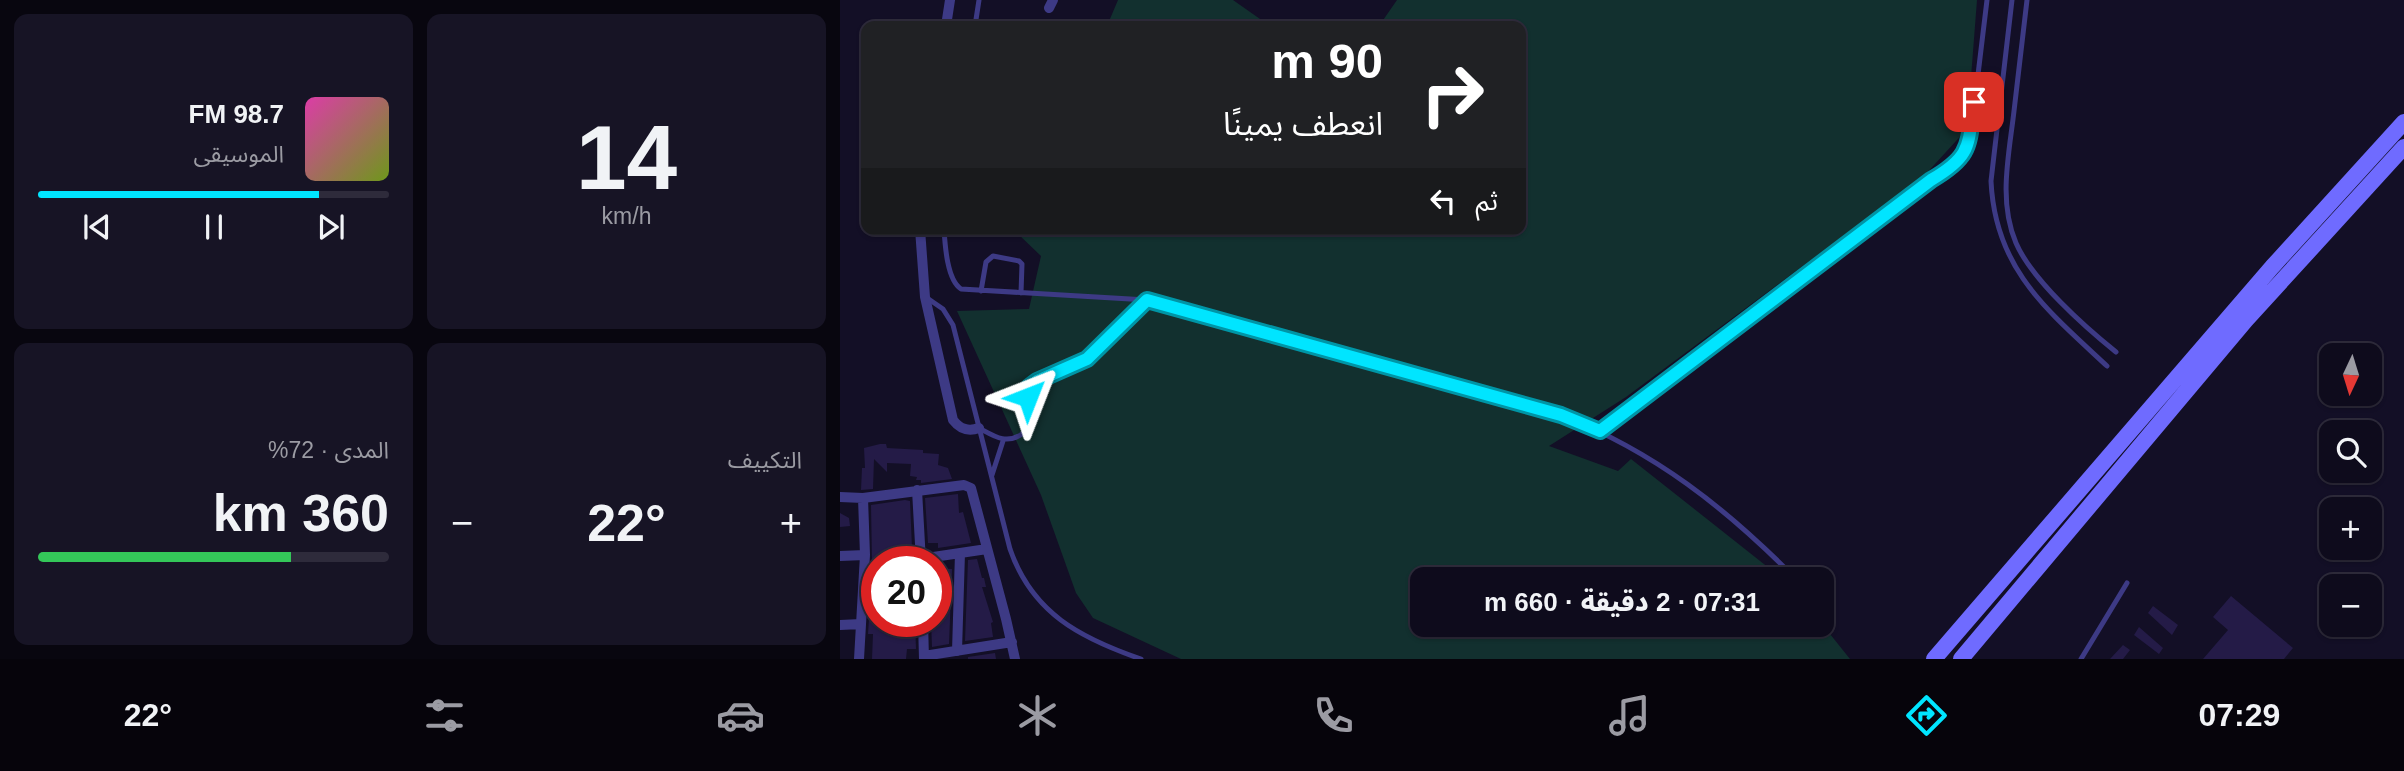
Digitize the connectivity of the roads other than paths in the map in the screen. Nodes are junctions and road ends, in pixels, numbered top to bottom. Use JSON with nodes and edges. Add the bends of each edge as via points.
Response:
{"nodes":[{"id":1,"x":950,"y":0,"type":"edge"},
{"id":2,"x":979,"y":0,"type":"edge"},
{"id":3,"x":1987,"y":0,"type":"edge"},
{"id":4,"x":2012,"y":0,"type":"edge"},
{"id":5,"x":2027,"y":0,"type":"edge"},
{"id":6,"x":947,"y":21,"type":"edge"},
{"id":7,"x":976,"y":21,"type":"edge"},
{"id":8,"x":2404,"y":122,"type":"edge"},
{"id":9,"x":2404,"y":147,"type":"edge"},
{"id":10,"x":2008,"y":216,"type":"junction"},
{"id":11,"x":1995,"y":217,"type":"junction"},
{"id":12,"x":920,"y":235,"type":"edge"},
{"id":13,"x":944,"y":235,"type":"edge"},
{"id":14,"x":981,"y":291,"type":"junction"},
{"id":15,"x":1021,"y":293,"type":"junction"},
{"id":16,"x":925,"y":298,"type":"junction"},
{"id":17,"x":1147,"y":300,"type":"junction"},
{"id":18,"x":2108,"y":346,"type":"junction"},
{"id":19,"x":2116,"y":352,"type":"dead end"},
{"id":20,"x":2097,"y":356,"type":"junction"},
{"id":21,"x":2107,"y":366,"type":"dead end"},
{"id":22,"x":979,"y":428,"type":"junction"},
{"id":23,"x":1600,"y":431,"type":"junction"},
{"id":24,"x":1003,"y":440,"type":"junction"},
{"id":25,"x":991,"y":478,"type":"junction"},
{"id":26,"x":917,"y":490,"type":"junction"},
{"id":27,"x":840,"y":497,"type":"edge"},
{"id":28,"x":863,"y":498,"type":"junction"},
{"id":29,"x":865,"y":546,"type":"edge"},
{"id":30,"x":920,"y":546,"type":"edge"},
{"id":31,"x":987,"y":549,"type":"junction"},
{"id":32,"x":960,"y":553,"type":"junction"},
{"id":33,"x":952,"y":554,"type":"edge"},
{"id":34,"x":861,"y":555,"type":"edge"},
{"id":35,"x":840,"y":556,"type":"edge"},
{"id":36,"x":1784,"y":567,"type":"edge"},
{"id":37,"x":2127,"y":583,"type":"dead end"},
{"id":38,"x":861,"y":624,"type":"joint"},
{"id":39,"x":840,"y":625,"type":"edge"},
{"id":40,"x":923,"y":637,"type":"edge"},
{"id":41,"x":1012,"y":642,"type":"junction"},
{"id":42,"x":957,"y":651,"type":"junction"},
{"id":43,"x":1939,"y":654,"type":"edge"},
{"id":44,"x":1967,"y":656,"type":"edge"},
{"id":45,"x":924,"y":658,"type":"edge"},
{"id":46,"x":859,"y":659,"type":"edge"},
{"id":47,"x":1014,"y":659,"type":"edge"},
{"id":48,"x":1141,"y":659,"type":"edge"},
{"id":49,"x":1920,"y":659,"type":"edge"},
{"id":50,"x":2081,"y":659,"type":"edge"}],
"edges":[{"from":1,"to":6,"type":"street"},
{"from":2,"to":7,"type":"lane"},
{"from":3,"to":23,"type":"lane","via":[[1965,154]]},
{"from":4,"to":11,"type":"lane","via":[[1992,164]]},
{"from":5,"to":10,"type":"lane","via":[[2006,182]]},
{"from":8,"to":43,"type":"main road","via":[[2272,267]]},
{"from":9,"to":44,"type":"main road","via":[[2246,320]]},
{"from":10,"to":11,"type":"lane"},
{"from":10,"to":18,"type":"lane","via":[[2017,245],[2034,271]]},
{"from":11,"to":20,"type":"lane","via":[[2008,256],[2023,280]]},
{"from":12,"to":16,"type":"street"},
{"from":13,"to":14,"type":"lane","via":[[956,286]]},
{"from":14,"to":15,"type":"lane"},
{"from":14,"to":15,"type":"lane","via":[[986,262],[993,256],[1022,264]]},
{"from":15,"to":17,"type":"lane"},
{"from":16,"to":22,"type":"lane","via":[[943,309],[953,325]]},
{"from":16,"to":22,"type":"street","via":[[953,419],[961,428]]},
{"from":17,"to":23,"type":"lane","via":[[1561,415]]},
{"from":17,"to":24,"type":"lane","via":[[1087,359],[1029,387],[1032,420],[1028,430]]},
{"from":18,"to":19,"type":"lane"},
{"from":18,"to":20,"type":"lane"},
{"from":20,"to":21,"type":"lane"},
{"from":22,"to":24,"type":"lane"},
{"from":22,"to":25,"type":"lane"},
{"from":23,"to":36,"type":"lane","via":[[1706,496]]},
{"from":24,"to":25,"type":"lane"},
{"from":25,"to":48,"type":"lane","via":[[1015,564],[1028,587],[1067,626]]},
{"from":26,"to":28,"type":"street"},
{"from":26,"to":30,"type":"street"},
{"from":26,"to":31,"type":"street","via":[[971,488]]},
{"from":27,"to":28,"type":"street"},
{"from":28,"to":29,"type":"street"},
{"from":31,"to":32,"type":"street"},
{"from":31,"to":41,"type":"street"},
{"from":32,"to":33,"type":"street"},
{"from":32,"to":42,"type":"street"},
{"from":34,"to":35,"type":"street"},
{"from":37,"to":50,"type":"lane"},
{"from":38,"to":39,"type":"street"},
{"from":38,"to":46,"type":"street"},
{"from":40,"to":45,"type":"street"},
{"from":41,"to":42,"type":"street"},
{"from":41,"to":47,"type":"street"},
{"from":42,"to":45,"type":"street"},
{"from":43,"to":49,"type":"main road"}]}
